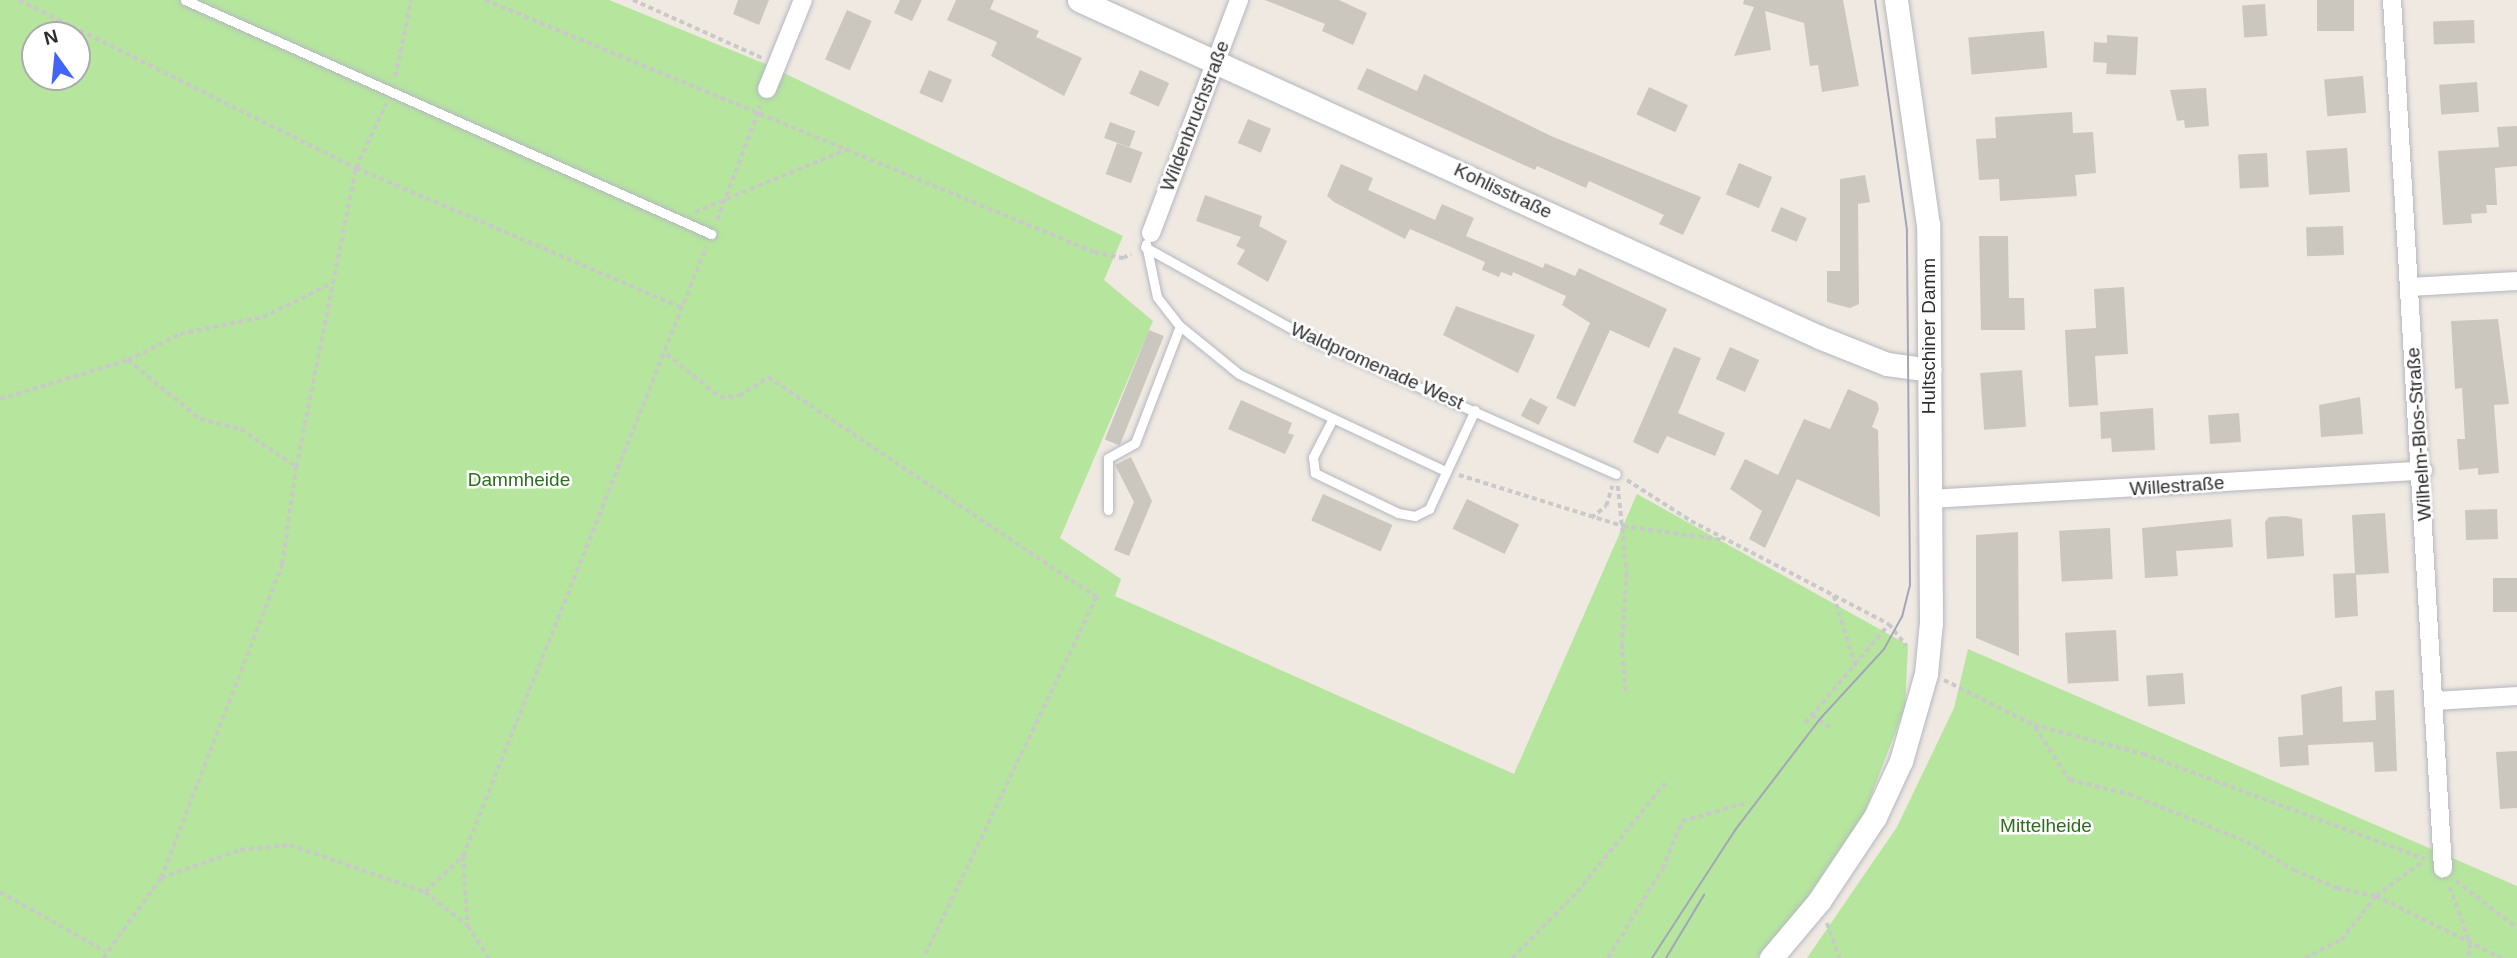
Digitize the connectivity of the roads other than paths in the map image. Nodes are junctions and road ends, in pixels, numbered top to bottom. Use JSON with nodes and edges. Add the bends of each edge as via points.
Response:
{"nodes":[{"id":1,"x":185,"y":0,"type":"edge"},
{"id":2,"x":803,"y":0,"type":"edge"},
{"id":3,"x":1079,"y":0,"type":"edge"},
{"id":4,"x":1239,"y":0,"type":"edge"},
{"id":5,"x":1896,"y":0,"type":"edge"},
{"id":6,"x":2392,"y":0,"type":"edge"},
{"id":7,"x":1217,"y":61,"type":"junction"},
{"id":8,"x":767,"y":89,"type":"dead end"},
{"id":9,"x":712,"y":234,"type":"road end"},
{"id":10,"x":1148,"y":240,"type":"junction"},
{"id":11,"x":2517,"y":281,"type":"edge"},
{"id":12,"x":2409,"y":287,"type":"junction"},
{"id":13,"x":1180,"y":326,"type":"junction"},
{"id":14,"x":1930,"y":370,"type":"junction"},
{"id":15,"x":1475,"y":410,"type":"junction"},
{"id":16,"x":1332,"y":420,"type":"junction"},
{"id":17,"x":1443,"y":470,"type":"junction"},
{"id":18,"x":2423,"y":471,"type":"junction"},
{"id":19,"x":1616,"y":474,"type":"road end"},
{"id":20,"x":1930,"y":499,"type":"junction"},
{"id":21,"x":1108,"y":510,"type":"dead end"},
{"id":22,"x":2517,"y":696,"type":"edge"},
{"id":23,"x":2435,"y":701,"type":"junction"},
{"id":24,"x":2443,"y":869,"type":"road end"},
{"id":25,"x":1771,"y":958,"type":"edge"}],
"edges":[{"from":1,"to":9,"type":"lane"},
{"from":2,"to":8,"type":"street"},
{"from":3,"to":7,"type":"main road","name":"Kohlisstraße"},
{"from":4,"to":7,"type":"street","name":"Wildenbruchstraße"},
{"from":5,"to":14,"type":"main road","name":"Hultschiner Damm","via":[[1928,225]]},
{"from":6,"to":12,"type":"street","name":"Wilhelm-Blos-Straße"},
{"from":7,"to":10,"type":"street","name":"Wildenbruchstraße"},
{"from":7,"to":14,"type":"main road","name":"Kohlisstraße","via":[[1819,337],[1886,364]]},
{"from":10,"to":13,"type":"lane","via":[[1157,297]]},
{"from":10,"to":15,"type":"lane","name":"Waldpromenade West","via":[[1312,340]]},
{"from":11,"to":12,"type":"street"},
{"from":12,"to":18,"type":"street","name":"Wilhelm-Blos-Straße"},
{"from":13,"to":16,"type":"lane","via":[[1239,374]]},
{"from":13,"to":21,"type":"lane","via":[[1135,443],[1108,458]]},
{"from":14,"to":20,"type":"main road","name":"Hultschiner Damm"},
{"from":15,"to":17,"type":"lane"},
{"from":15,"to":19,"type":"lane","name":"Waldpromenade West"},
{"from":16,"to":17,"type":"lane"},
{"from":16,"to":17,"type":"lane","via":[[1313,457],[1315,473],[1398,513],[1415,516],[1429,509]]},
{"from":18,"to":20,"type":"street","name":"Willestraße"},
{"from":18,"to":23,"type":"street","name":"Wilhelm-Blos-Straße"},
{"from":20,"to":25,"type":"main road","name":"Hultschiner Damm","via":[[1931,622],[1926,674],[1901,761],[1875,817],[1819,901]]},
{"from":22,"to":23,"type":"street"},
{"from":23,"to":24,"type":"street","name":"Wilhelm-Blos-Straße","via":[[2434,855]]}]}
